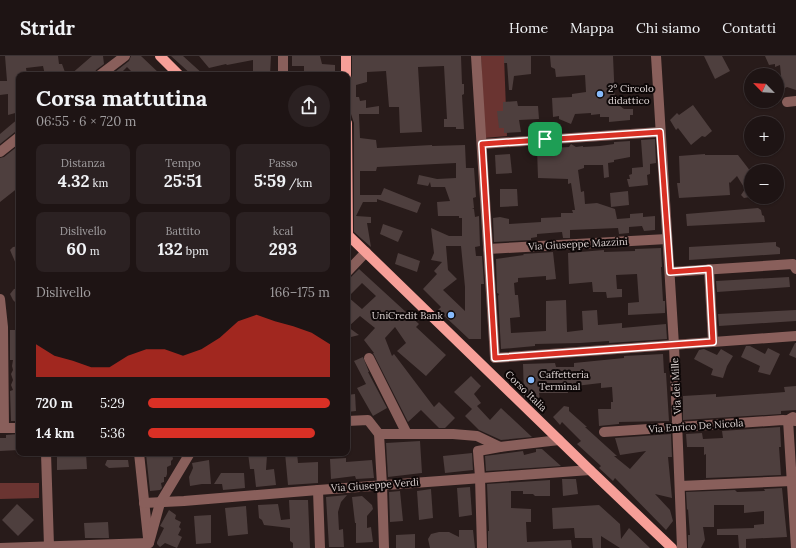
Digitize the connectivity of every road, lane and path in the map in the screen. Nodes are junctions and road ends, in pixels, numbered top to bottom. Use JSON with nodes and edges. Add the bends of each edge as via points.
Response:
{"nodes":[{"id":1,"x":125,"y":56,"type":"edge"},
{"id":2,"x":160,"y":56,"type":"edge"},
{"id":3,"x":283,"y":56,"type":"edge"},
{"id":4,"x":346,"y":56,"type":"edge"},
{"id":5,"x":476,"y":56,"type":"edge"},
{"id":6,"x":656,"y":56,"type":"edge"},
{"id":7,"x":104,"y":72,"type":"edge"},
{"id":8,"x":176,"y":72,"type":"edge"},
{"id":9,"x":283,"y":72,"type":"edge"},
{"id":10,"x":346,"y":72,"type":"edge"},
{"id":11,"x":660,"y":132,"type":"junction"},
{"id":12,"x":16,"y":139,"type":"edge"},
{"id":13,"x":482,"y":144,"type":"junction"},
{"id":14,"x":0,"y":152,"type":"edge"},
{"id":15,"x":350,"y":236,"type":"edge"},
{"id":16,"x":667,"y":239,"type":"junction"},
{"id":17,"x":488,"y":249,"type":"junction"},
{"id":18,"x":366,"y":252,"type":"junction"},
{"id":19,"x":350,"y":269,"type":"edge"},
{"id":20,"x":709,"y":269,"type":"junction"},
{"id":21,"x":796,"y":269,"type":"edge"},
{"id":22,"x":670,"y":272,"type":"junction"},
{"id":23,"x":0,"y":299,"type":"edge"},
{"id":24,"x":2,"y":327,"type":"edge"},
{"id":25,"x":796,"y":336,"type":"edge"},
{"id":26,"x":713,"y":342,"type":"junction"},
{"id":27,"x":674,"y":345,"type":"junction"},
{"id":28,"x":369,"y":358,"type":"dead end"},
{"id":29,"x":495,"y":358,"type":"junction"},
{"id":30,"x":487,"y":370,"type":"junction"},
{"id":31,"x":793,"y":419,"type":"edge"},
{"id":32,"x":350,"y":421,"type":"edge"},
{"id":33,"x":678,"y":427,"type":"junction"},
{"id":34,"x":2,"y":428,"type":"edge"},
{"id":35,"x":16,"y":428,"type":"edge"},
{"id":36,"x":604,"y":432,"type":"dead end"},
{"id":37,"x":379,"y":434,"type":"junction"},
{"id":38,"x":407,"y":434,"type":"junction"},
{"id":39,"x":796,"y":434,"type":"edge"},
{"id":40,"x":559,"y":440,"type":"junction"},
{"id":41,"x":789,"y":445,"type":"junction"},
{"id":42,"x":500,"y":447,"type":"junction"},
{"id":43,"x":46,"y":456,"type":"edge"},
{"id":44,"x":139,"y":456,"type":"edge"},
{"id":45,"x":188,"y":456,"type":"edge"},
{"id":46,"x":590,"y":470,"type":"junction"},
{"id":47,"x":480,"y":477,"type":"junction"},
{"id":48,"x":792,"y":481,"type":"junction"},
{"id":49,"x":382,"y":485,"type":"junction"},
{"id":50,"x":680,"y":486,"type":"junction"},
{"id":51,"x":318,"y":490,"type":"junction"},
{"id":52,"x":144,"y":503,"type":"junction"},
{"id":53,"x":160,"y":503,"type":"junction"},
{"id":54,"x":48,"y":546,"type":"junction"},
{"id":55,"x":149,"y":546,"type":"edge"},
{"id":56,"x":0,"y":548,"type":"edge"},
{"id":57,"x":320,"y":548,"type":"edge"},
{"id":58,"x":384,"y":548,"type":"edge"},
{"id":59,"x":482,"y":548,"type":"edge"},
{"id":60,"x":672,"y":548,"type":"edge"},
{"id":61,"x":682,"y":548,"type":"edge"},
{"id":62,"x":796,"y":548,"type":"edge"}],
"edges":[{"from":1,"to":7,"type":"street"},
{"from":2,"to":8,"type":"main road"},
{"from":3,"to":9,"type":"street"},
{"from":4,"to":10,"type":"main road"},
{"from":5,"to":13,"type":"street"},
{"from":6,"to":11,"type":"street","name":"Via dei Mille"},
{"from":11,"to":13,"type":"street"},
{"from":11,"to":16,"type":"street","name":"Via dei Mille"},
{"from":12,"to":14,"type":"street"},
{"from":13,"to":17,"type":"street"},
{"from":15,"to":18,"type":"main road","name":"Corso Italia"},
{"from":16,"to":17,"type":"street","name":"Via Giuseppe Mazzini"},
{"from":16,"to":22,"type":"street","name":"Via dei Mille"},
{"from":17,"to":29,"type":"street"},
{"from":18,"to":19,"type":"street"},
{"from":18,"to":30,"type":"main road","name":"Corso Italia"},
{"from":20,"to":21,"type":"street","via":[[793,264]]},
{"from":20,"to":22,"type":"street"},
{"from":20,"to":26,"type":"street"},
{"from":22,"to":27,"type":"street","name":"Via dei Mille"},
{"from":23,"to":24,"type":"street"},
{"from":24,"to":34,"type":"street"},
{"from":25,"to":26,"type":"street"},
{"from":26,"to":27,"type":"street"},
{"from":27,"to":29,"type":"street"},
{"from":27,"to":33,"type":"street","name":"Via dei Mille"},
{"from":28,"to":38,"type":"street"},
{"from":29,"to":30,"type":"street"},
{"from":30,"to":40,"type":"main road","name":"Corso Italia"},
{"from":31,"to":33,"type":"street","name":"Via Enrico De Nicola"},
{"from":31,"to":41,"type":"street"},
{"from":32,"to":37,"type":"street","via":[[368,420]]},
{"from":33,"to":36,"type":"street","name":"Via Enrico De Nicola"},
{"from":33,"to":50,"type":"street","name":"Via dei Mille"},
{"from":34,"to":35,"type":"street"},
{"from":37,"to":38,"type":"street"},
{"from":37,"to":49,"type":"street"},
{"from":38,"to":42,"type":"street","via":[[477,436]]},
{"from":39,"to":41,"type":"street"},
{"from":40,"to":42,"type":"street"},
{"from":40,"to":46,"type":"main road","name":"Corso Italia"},
{"from":41,"to":48,"type":"street"},
{"from":42,"to":47,"type":"street","via":[[478,452]]},
{"from":43,"to":54,"type":"street"},
{"from":44,"to":52,"type":"street"},
{"from":45,"to":53,"type":"street"},
{"from":46,"to":47,"type":"street","name":"Via Giuseppe Verdi"},
{"from":46,"to":60,"type":"main road","name":"Corso Italia"},
{"from":47,"to":49,"type":"street","name":"Via Giuseppe Verdi"},
{"from":47,"to":59,"type":"street"},
{"from":48,"to":50,"type":"street"},
{"from":48,"to":62,"type":"street"},
{"from":49,"to":51,"type":"street","name":"Via Giuseppe Verdi"},
{"from":49,"to":58,"type":"street"},
{"from":50,"to":61,"type":"street","name":"Via dei Mille"},
{"from":51,"to":53,"type":"street","name":"Via Giuseppe Verdi"},
{"from":51,"to":57,"type":"street"},
{"from":52,"to":53,"type":"street","name":"Via Giuseppe Verdi"},
{"from":52,"to":55,"type":"street"},
{"from":53,"to":55,"type":"street"},
{"from":54,"to":55,"type":"street"},
{"from":54,"to":56,"type":"street"}]}
